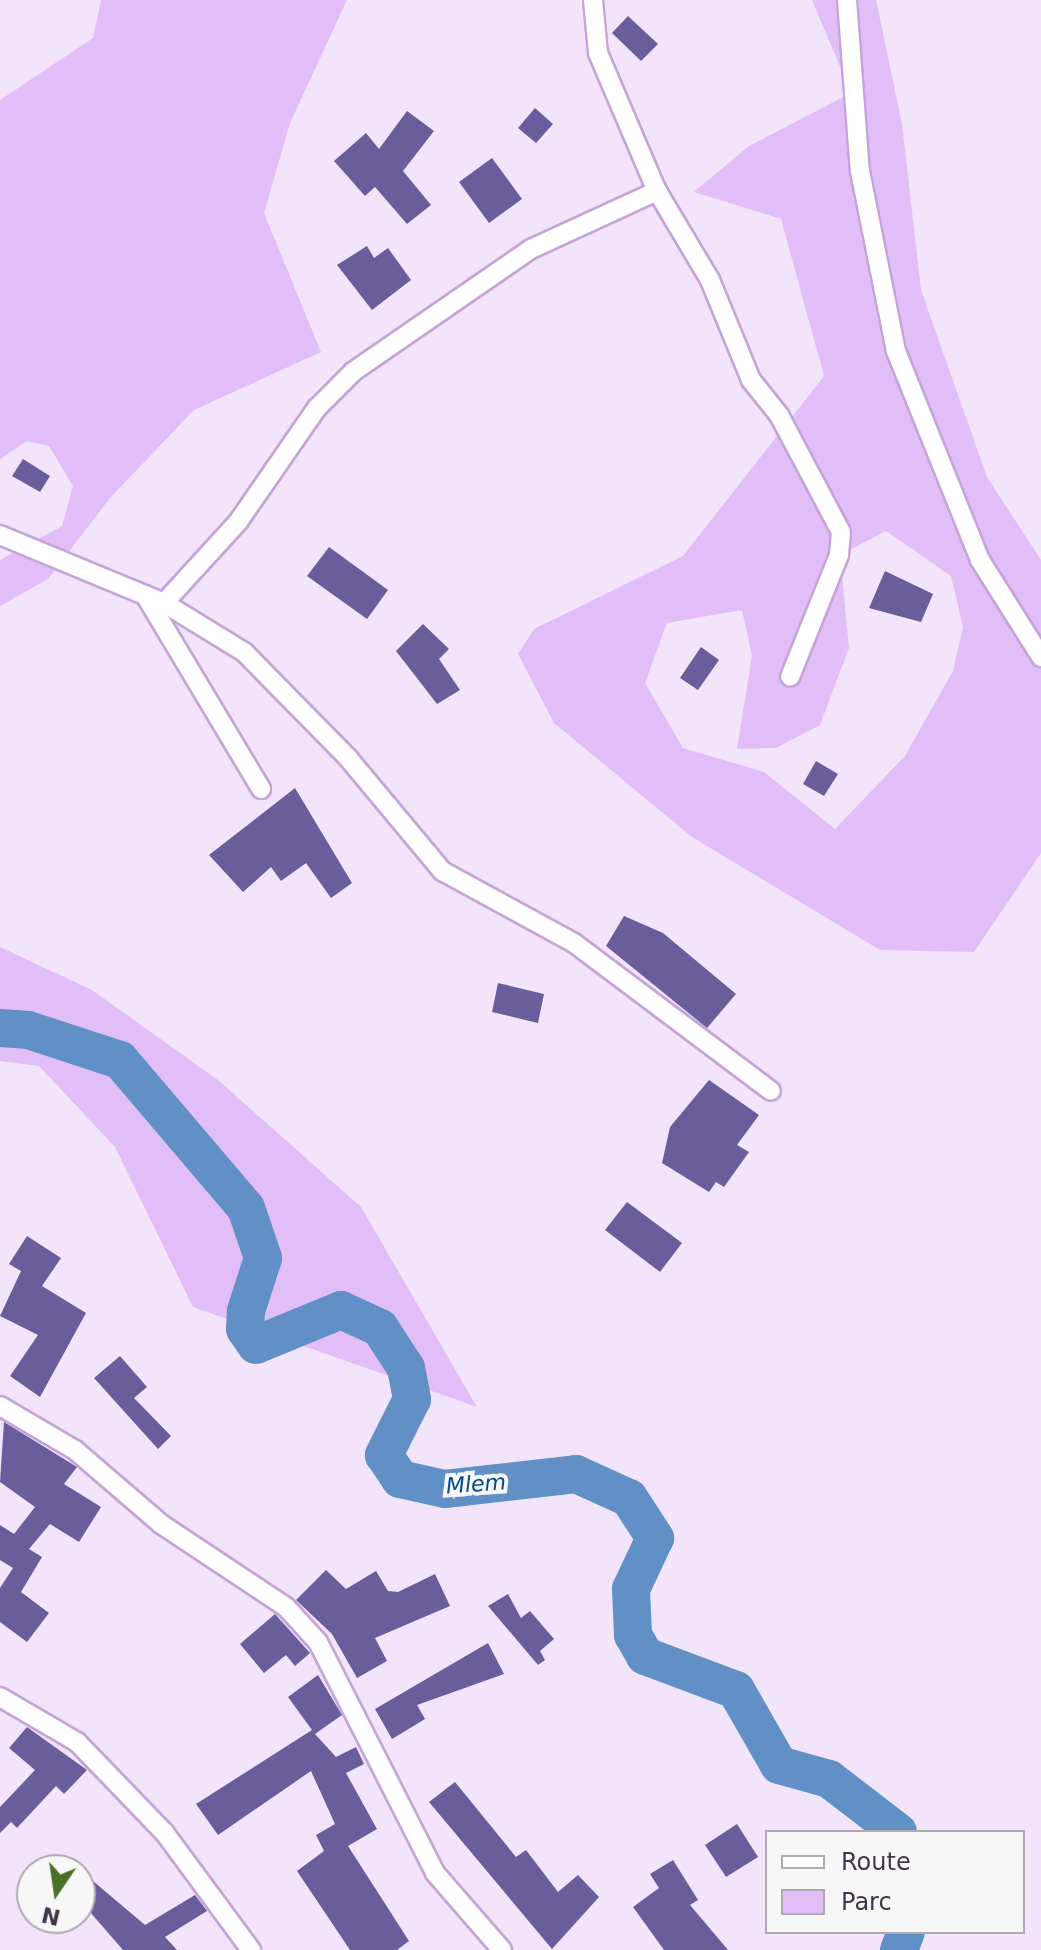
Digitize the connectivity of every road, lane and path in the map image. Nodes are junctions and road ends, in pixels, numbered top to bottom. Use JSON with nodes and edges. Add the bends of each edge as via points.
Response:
{"nodes":[{"id":1,"x":593,"y":0,"type":"edge"},
{"id":2,"x":847,"y":0,"type":"edge"},
{"id":3,"x":657,"y":191,"type":"junction"},
{"id":4,"x":0,"y":535,"type":"edge"},
{"id":5,"x":145,"y":595,"type":"junction"},
{"id":6,"x":164,"y":603,"type":"junction"},
{"id":7,"x":1041,"y":657,"type":"edge"},
{"id":8,"x":790,"y":677,"type":"dead end"},
{"id":9,"x":261,"y":789,"type":"dead end"},
{"id":10,"x":771,"y":1091,"type":"dead end"},
{"id":11,"x":0,"y":1406,"type":"edge"},
{"id":12,"x":0,"y":1697,"type":"edge"},
{"id":13,"x":251,"y":1950,"type":"edge"},
{"id":14,"x":502,"y":1950,"type":"edge"}],
"edges":[{"from":1,"to":3,"type":"street","via":[[598,53]]},
{"from":2,"to":7,"type":"street","via":[[858,155],[896,351],[980,560]]},
{"from":3,"to":6,"type":"street","via":[[531,249],[354,371],[317,408],[238,522]]},
{"from":3,"to":8,"type":"street","via":[[710,280],[751,380],[787,428],[841,532],[839,555]]},
{"from":4,"to":5,"type":"street"},
{"from":5,"to":6,"type":"street"},
{"from":5,"to":9,"type":"street"},
{"from":6,"to":10,"type":"street","via":[[244,652],[348,758],[442,871],[574,943]]},
{"from":11,"to":14,"type":"street","via":[[45,1429],[226,1572],[286,1607],[325,1655],[435,1873]]},
{"from":12,"to":13,"type":"street","via":[[77,1742],[164,1832]]}]}
